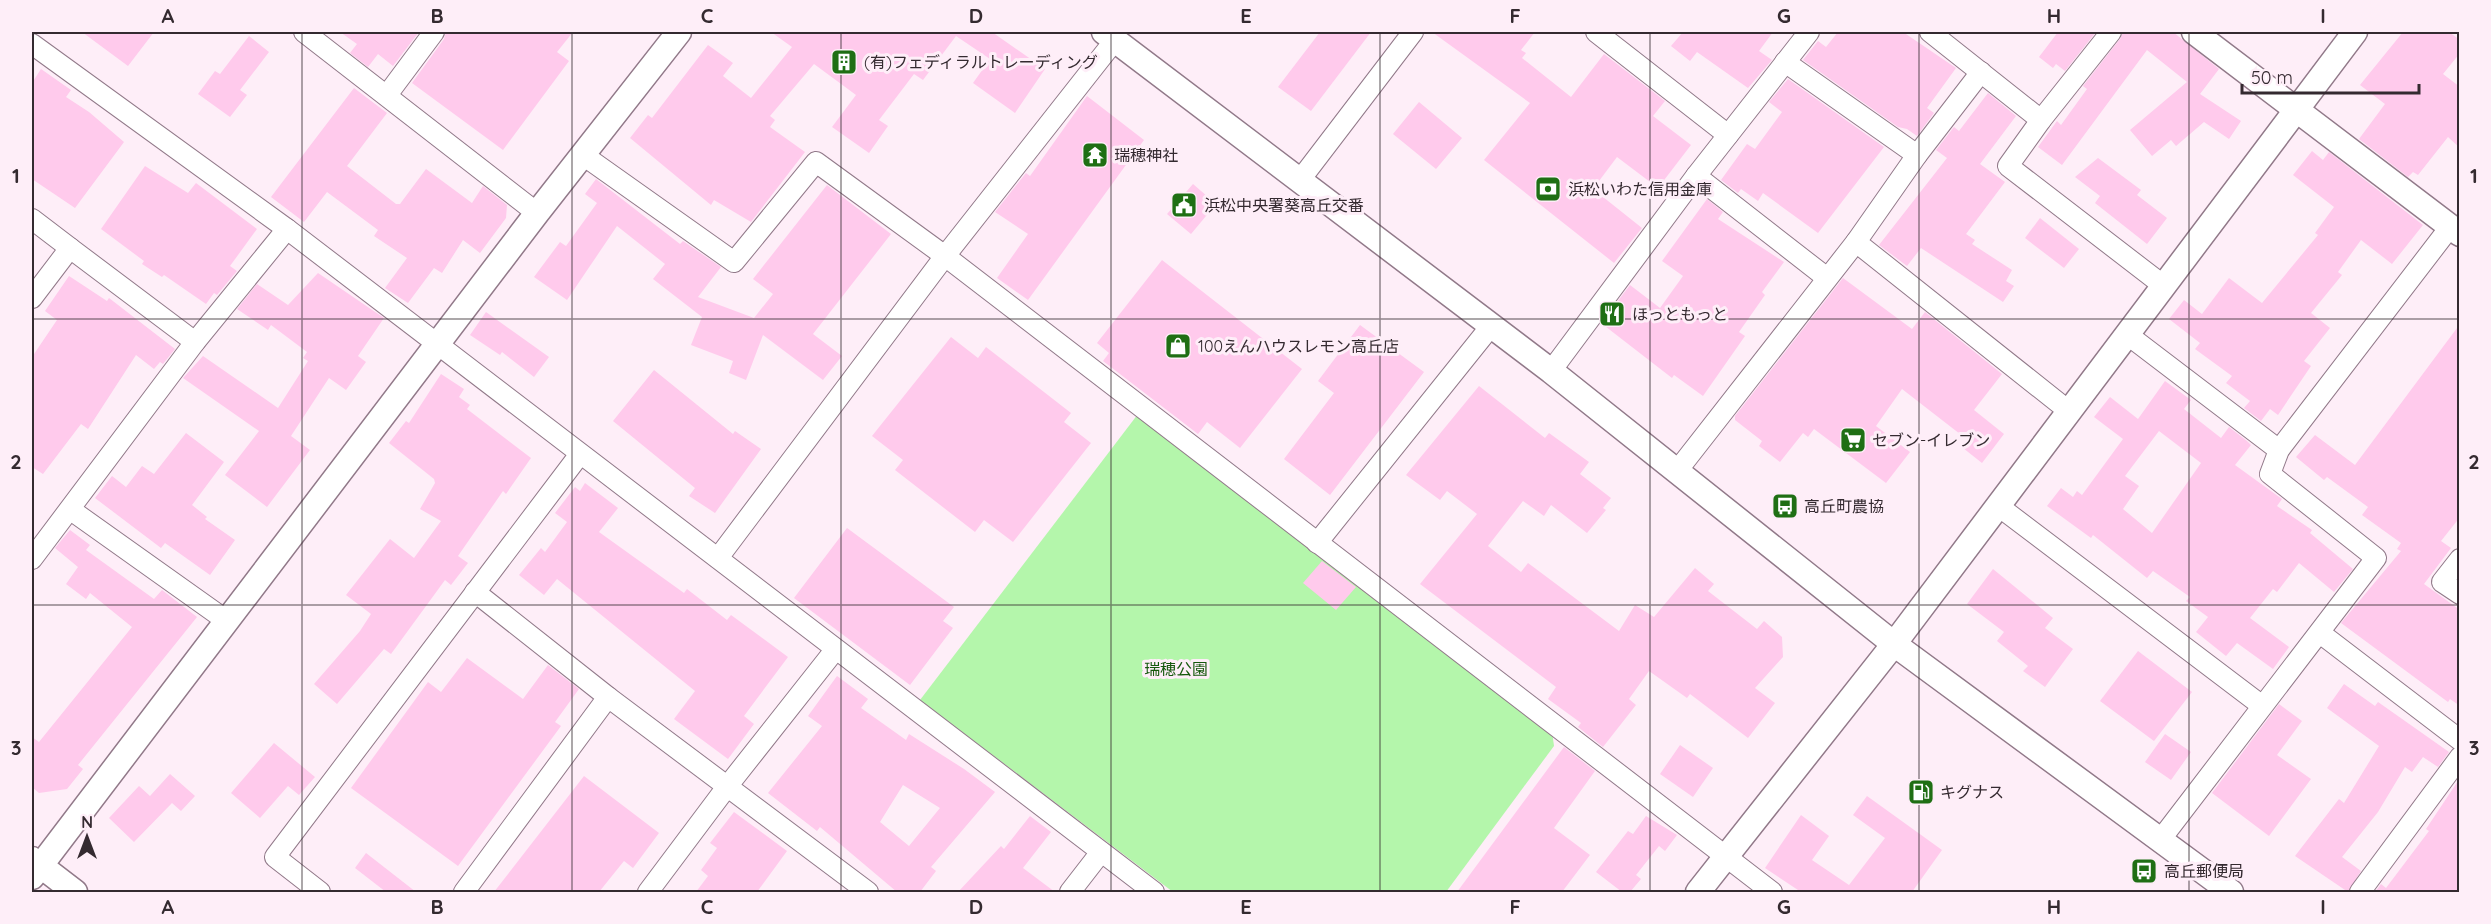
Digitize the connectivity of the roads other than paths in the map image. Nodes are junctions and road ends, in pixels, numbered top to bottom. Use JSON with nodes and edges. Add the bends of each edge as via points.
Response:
{"nodes":[{"id":1,"x":304,"y":32,"type":"edge"},
{"id":2,"x":434,"y":32,"type":"edge"},
{"id":3,"x":679,"y":32,"type":"edge"},
{"id":4,"x":1413,"y":32,"type":"edge"},
{"id":5,"x":1809,"y":32,"type":"edge"},
{"id":6,"x":1930,"y":32,"type":"edge"},
{"id":7,"x":2111,"y":32,"type":"edge"},
{"id":8,"x":2194,"y":32,"type":"edge"},
{"id":9,"x":2355,"y":32,"type":"edge"},
{"id":10,"x":1607,"y":35,"type":"edge"},
{"id":11,"x":1109,"y":36,"type":"edge"},
{"id":12,"x":32,"y":45,"type":"edge"},
{"id":13,"x":1785,"y":62,"type":"junction"},
{"id":14,"x":1981,"y":72,"type":"junction"},
{"id":15,"x":387,"y":95,"type":"junction"},
{"id":16,"x":2295,"y":110,"type":"junction"},
{"id":17,"x":2041,"y":120,"type":"junction"},
{"id":18,"x":1728,"y":135,"type":"junction"},
{"id":19,"x":583,"y":155,"type":"junction"},
{"id":20,"x":1917,"y":155,"type":"junction"},
{"id":21,"x":1696,"y":176,"type":"junction"},
{"id":22,"x":1300,"y":180,"type":"junction"},
{"id":23,"x":537,"y":213,"type":"junction"},
{"id":24,"x":32,"y":219,"type":"edge"},
{"id":25,"x":287,"y":229,"type":"junction"},
{"id":26,"x":2455,"y":230,"type":"edge"},
{"id":27,"x":1856,"y":242,"type":"junction"},
{"id":28,"x":70,"y":248,"type":"junction"},
{"id":29,"x":945,"y":256,"type":"junction"},
{"id":30,"x":1827,"y":278,"type":"junction"},
{"id":31,"x":2164,"y":286,"type":"junction"},
{"id":32,"x":32,"y":298,"type":"edge"},
{"id":33,"x":1491,"y":326,"type":"junction"},
{"id":34,"x":2128,"y":335,"type":"junction"},
{"id":35,"x":195,"y":342,"type":"junction"},
{"id":36,"x":438,"y":344,"type":"junction"},
{"id":37,"x":1551,"y":371,"type":"junction"},
{"id":38,"x":2070,"y":412,"type":"junction"},
{"id":39,"x":2279,"y":450,"type":"junction"},
{"id":40,"x":580,"y":454,"type":"junction"},
{"id":41,"x":1677,"y":471,"type":"junction"},
{"id":42,"x":1997,"y":505,"type":"junction"},
{"id":43,"x":71,"y":510,"type":"junction"},
{"id":44,"x":1317,"y":543,"type":"junction"},
{"id":45,"x":718,"y":558,"type":"junction"},
{"id":46,"x":2460,"y":559,"type":"edge"},
{"id":47,"x":32,"y":560,"type":"edge"},
{"id":48,"x":474,"y":592,"type":"junction"},
{"id":49,"x":2460,"y":594,"type":"edge"},
{"id":50,"x":227,"y":621,"type":"junction"},
{"id":51,"x":2320,"y":633,"type":"junction"},
{"id":52,"x":1894,"y":644,"type":"junction"},
{"id":53,"x":836,"y":650,"type":"junction"},
{"id":54,"x":608,"y":697,"type":"junction"},
{"id":55,"x":2261,"y":705,"type":"junction"},
{"id":56,"x":2460,"y":740,"type":"edge"},
{"id":57,"x":2460,"y":757,"type":"edge"},
{"id":58,"x":726,"y":788,"type":"junction"},
{"id":59,"x":2161,"y":839,"type":"junction"},
{"id":60,"x":1101,"y":852,"type":"junction"},
{"id":61,"x":1725,"y":857,"type":"junction"},
{"id":62,"x":34,"y":867,"type":"edge"},
{"id":63,"x":858,"y":890,"type":"edge"},
{"id":64,"x":75,"y":892,"type":"edge"},
{"id":65,"x":320,"y":892,"type":"edge"},
{"id":66,"x":464,"y":892,"type":"edge"},
{"id":67,"x":648,"y":892,"type":"edge"},
{"id":68,"x":1070,"y":892,"type":"edge"},
{"id":69,"x":1154,"y":892,"type":"edge"},
{"id":70,"x":1698,"y":892,"type":"edge"},
{"id":71,"x":1772,"y":892,"type":"edge"},
{"id":72,"x":2231,"y":892,"type":"edge"},
{"id":73,"x":2360,"y":892,"type":"edge"}],
"edges":[{"from":1,"to":15,"type":"street"},
{"from":2,"to":15,"type":"street"},
{"from":3,"to":19,"type":"street"},
{"from":4,"to":22,"type":"street"},
{"from":5,"to":13,"type":"street"},
{"from":6,"to":14,"type":"street"},
{"from":7,"to":17,"type":"street"},
{"from":8,"to":16,"type":"street"},
{"from":9,"to":16,"type":"street"},
{"from":10,"to":18,"type":"street"},
{"from":11,"to":22,"type":"street"},
{"from":11,"to":29,"type":"street"},
{"from":12,"to":25,"type":"street"},
{"from":13,"to":18,"type":"street"},
{"from":13,"to":20,"type":"street"},
{"from":14,"to":17,"type":"street"},
{"from":14,"to":20,"type":"street"},
{"from":15,"to":23,"type":"street"},
{"from":16,"to":26,"type":"street"},
{"from":16,"to":31,"type":"street"},
{"from":17,"to":31,"type":"street","via":[[2008,165]]},
{"from":18,"to":21,"type":"street"},
{"from":19,"to":23,"type":"street"},
{"from":19,"to":29,"type":"street","via":[[734,262],[816,162]]},
{"from":20,"to":27,"type":"street"},
{"from":21,"to":30,"type":"street"},
{"from":21,"to":37,"type":"street"},
{"from":22,"to":33,"type":"street"},
{"from":23,"to":36,"type":"street"},
{"from":24,"to":28,"type":"street"},
{"from":25,"to":35,"type":"street"},
{"from":25,"to":36,"type":"street"},
{"from":26,"to":39,"type":"street"},
{"from":27,"to":30,"type":"street"},
{"from":27,"to":38,"type":"street"},
{"from":28,"to":32,"type":"street"},
{"from":28,"to":35,"type":"street"},
{"from":29,"to":44,"type":"street"},
{"from":29,"to":45,"type":"street"},
{"from":30,"to":41,"type":"street"},
{"from":31,"to":34,"type":"street"},
{"from":33,"to":37,"type":"street"},
{"from":33,"to":44,"type":"street"},
{"from":34,"to":38,"type":"street"},
{"from":34,"to":39,"type":"street"},
{"from":35,"to":43,"type":"street"},
{"from":36,"to":40,"type":"street"},
{"from":36,"to":50,"type":"street"},
{"from":37,"to":41,"type":"street"},
{"from":38,"to":42,"type":"street"},
{"from":39,"to":51,"type":"street","via":[[2270,474],[2376,558]]},
{"from":40,"to":45,"type":"street"},
{"from":40,"to":48,"type":"street"},
{"from":41,"to":52,"type":"street"},
{"from":42,"to":52,"type":"street"},
{"from":42,"to":55,"type":"street"},
{"from":43,"to":47,"type":"street"},
{"from":43,"to":50,"type":"street"},
{"from":44,"to":61,"type":"street"},
{"from":45,"to":53,"type":"street"},
{"from":46,"to":49,"type":"street","via":[[2442,582]]},
{"from":48,"to":54,"type":"street"},
{"from":48,"to":65,"type":"street","via":[[276,857]]},
{"from":50,"to":62,"type":"street"},
{"from":51,"to":55,"type":"street"},
{"from":51,"to":56,"type":"street"},
{"from":52,"to":59,"type":"street"},
{"from":52,"to":61,"type":"street"},
{"from":53,"to":58,"type":"street"},
{"from":53,"to":60,"type":"street"},
{"from":54,"to":58,"type":"street"},
{"from":54,"to":66,"type":"street"},
{"from":55,"to":59,"type":"street"},
{"from":57,"to":73,"type":"street"},
{"from":58,"to":63,"type":"street"},
{"from":58,"to":67,"type":"street"},
{"from":59,"to":72,"type":"street"},
{"from":60,"to":68,"type":"street"},
{"from":60,"to":69,"type":"street"},
{"from":61,"to":70,"type":"street"},
{"from":61,"to":71,"type":"street"},
{"from":62,"to":64,"type":"street"}]}
